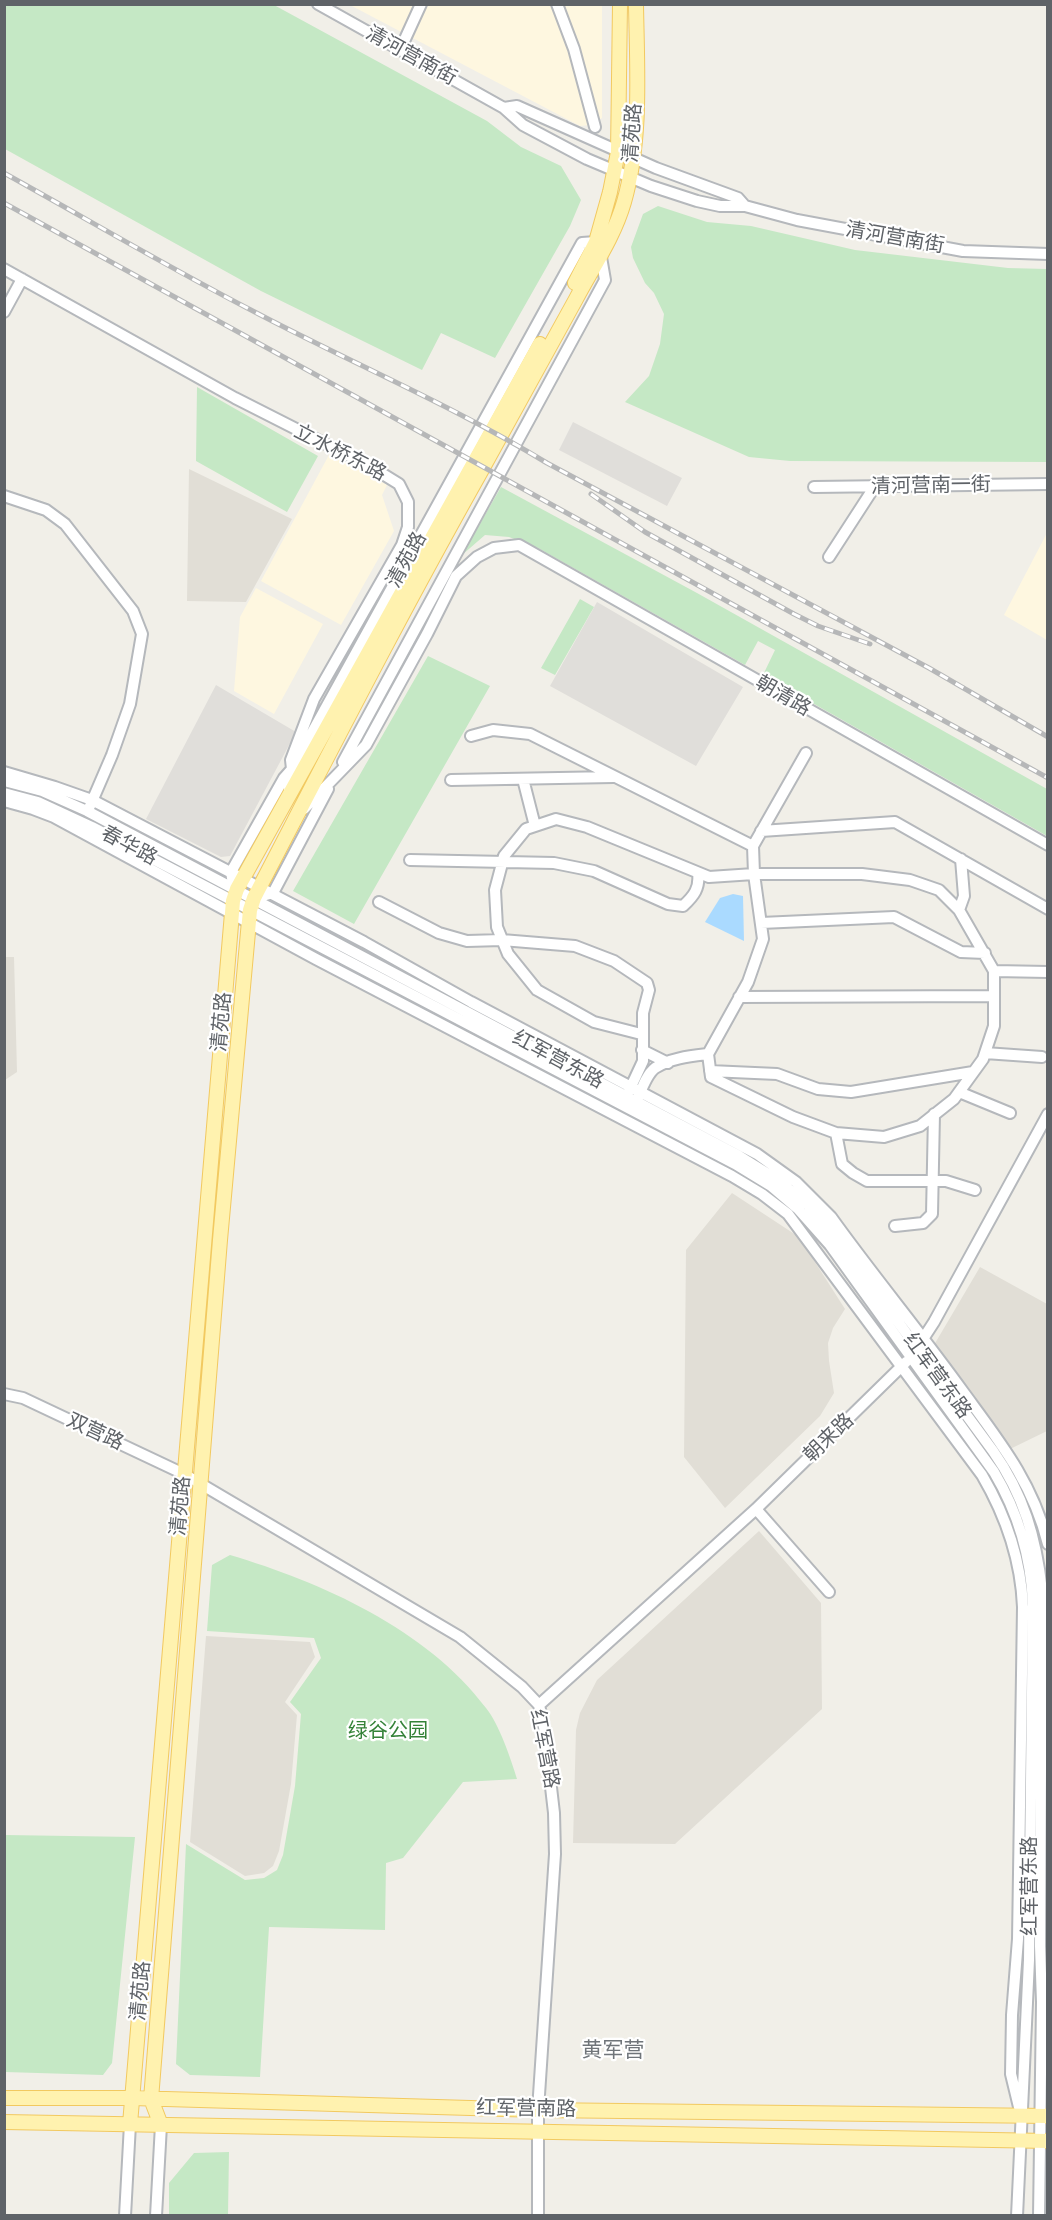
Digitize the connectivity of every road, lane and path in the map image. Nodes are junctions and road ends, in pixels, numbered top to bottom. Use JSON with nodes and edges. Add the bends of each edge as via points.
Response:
{"nodes":[{"id":1,"x":318,"y":4,"type":"edge"},
{"id":2,"x":421,"y":4,"type":"edge"},
{"id":3,"x":557,"y":4,"type":"edge"},
{"id":4,"x":620,"y":4,"type":"edge"},
{"id":5,"x":636,"y":4,"type":"edge"},
{"id":6,"x":400,"y":50,"type":"junction"},
{"id":7,"x":504,"y":108,"type":"junction"},
{"id":8,"x":595,"y":127,"type":"dead end"},
{"id":9,"x":618,"y":152,"type":"junction"},
{"id":10,"x":634,"y":159,"type":"junction"},
{"id":11,"x":615,"y":171,"type":"junction"},
{"id":12,"x":629,"y":177,"type":"junction"},
{"id":13,"x":745,"y":207,"type":"junction"},
{"id":14,"x":596,"y":242,"type":"junction"},
{"id":15,"x":1047,"y":254,"type":"edge"},
{"id":16,"x":601,"y":257,"type":"junction"},
{"id":17,"x":4,"y":269,"type":"edge"},
{"id":18,"x":22,"y":279,"type":"junction"},
{"id":19,"x":4,"y":312,"type":"edge"},
{"id":20,"x":1047,"y":484,"type":"edge"},
{"id":21,"x":875,"y":486,"type":"junction"},
{"id":22,"x":814,"y":487,"type":"dead end"},
{"id":23,"x":4,"y":496,"type":"edge"},
{"id":24,"x":829,"y":557,"type":"dead end"},
{"id":25,"x":471,"y":736,"type":"dead end"},
{"id":26,"x":806,"y":753,"type":"dead end"},
{"id":27,"x":292,"y":769,"type":"junction"},
{"id":28,"x":4,"y":772,"type":"edge"},
{"id":29,"x":335,"y":777,"type":"junction"},
{"id":30,"x":615,"y":777,"type":"junction"},
{"id":31,"x":523,"y":779,"type":"junction"},
{"id":32,"x":451,"y":780,"type":"dead end"},
{"id":33,"x":4,"y":781,"type":"edge"},
{"id":34,"x":4,"y":793,"type":"edge"},
{"id":35,"x":288,"y":799,"type":"junction"},
{"id":36,"x":92,"y":800,"type":"junction"},
{"id":37,"x":4,"y":801,"type":"edge"},
{"id":38,"x":87,"y":811,"type":"junction"},
{"id":39,"x":295,"y":818,"type":"junction"},
{"id":40,"x":535,"y":826,"type":"junction"},
{"id":41,"x":761,"y":831,"type":"junction"},
{"id":42,"x":1047,"y":845,"type":"edge"},
{"id":43,"x":753,"y":846,"type":"junction"},
{"id":44,"x":961,"y":859,"type":"junction"},
{"id":45,"x":410,"y":860,"type":"dead end"},
{"id":46,"x":502,"y":863,"type":"junction"},
{"id":47,"x":698,"y":873,"type":"junction"},
{"id":48,"x":754,"y":874,"type":"junction"},
{"id":49,"x":235,"y":891,"type":"junction"},
{"id":50,"x":257,"y":902,"type":"junction"},
{"id":51,"x":379,"y":902,"type":"dead end"},
{"id":52,"x":1047,"y":909,"type":"edge"},
{"id":53,"x":959,"y":910,"type":"junction"},
{"id":54,"x":760,"y":923,"type":"junction"},
{"id":55,"x":502,"y":940,"type":"junction"},
{"id":56,"x":985,"y":953,"type":"junction"},
{"id":57,"x":994,"y":971,"type":"junction"},
{"id":58,"x":1047,"y":972,"type":"edge"},
{"id":59,"x":994,"y":996,"type":"junction"},
{"id":60,"x":739,"y":997,"type":"junction"},
{"id":61,"x":641,"y":1034,"type":"junction"},
{"id":62,"x":642,"y":1050,"type":"junction"},
{"id":63,"x":985,"y":1053,"type":"junction"},
{"id":64,"x":708,"y":1054,"type":"junction"},
{"id":65,"x":1042,"y":1058,"type":"dead end"},
{"id":66,"x":668,"y":1063,"type":"junction"},
{"id":67,"x":710,"y":1071,"type":"junction"},
{"id":68,"x":974,"y":1072,"type":"junction"},
{"id":69,"x":959,"y":1092,"type":"junction"},
{"id":70,"x":631,"y":1098,"type":"junction"},
{"id":71,"x":1010,"y":1113,"type":"dead end"},
{"id":72,"x":934,"y":1114,"type":"junction"},
{"id":73,"x":1047,"y":1114,"type":"edge"},
{"id":74,"x":622,"y":1119,"type":"junction"},
{"id":75,"x":836,"y":1133,"type":"junction"},
{"id":76,"x":932,"y":1181,"type":"junction"},
{"id":77,"x":975,"y":1190,"type":"dead end"},
{"id":78,"x":895,"y":1226,"type":"dead end"},
{"id":79,"x":923,"y":1338,"type":"junction"},
{"id":80,"x":914,"y":1352,"type":"junction"},
{"id":81,"x":903,"y":1367,"type":"junction"},
{"id":82,"x":4,"y":1394,"type":"edge"},
{"id":83,"x":184,"y":1474,"type":"junction"},
{"id":84,"x":202,"y":1484,"type":"junction"},
{"id":85,"x":756,"y":1509,"type":"junction"},
{"id":86,"x":1047,"y":1544,"type":"edge"},
{"id":87,"x":829,"y":1592,"type":"dead end"},
{"id":88,"x":539,"y":1705,"type":"junction"},
{"id":89,"x":1020,"y":1731,"type":"junction"},
{"id":90,"x":1040,"y":1731,"type":"edge"},
{"id":91,"x":1047,"y":2094,"type":"edge"},
{"id":92,"x":4,"y":2098,"type":"edge"},
{"id":93,"x":92,"y":2098,"type":"junction"},
{"id":94,"x":132,"y":2098,"type":"junction"},
{"id":95,"x":151,"y":2099,"type":"junction"},
{"id":96,"x":188,"y":2100,"type":"junction"},
{"id":97,"x":500,"y":2109,"type":"junction"},
{"id":98,"x":538,"y":2110,"type":"junction"},
{"id":99,"x":587,"y":2111,"type":"junction"},
{"id":100,"x":990,"y":2116,"type":"junction"},
{"id":101,"x":1044,"y":2116,"type":"edge"},
{"id":102,"x":1022,"y":2117,"type":"junction"},
{"id":103,"x":4,"y":2122,"type":"edge"},
{"id":104,"x":91,"y":2124,"type":"junction"},
{"id":105,"x":130,"y":2124,"type":"junction"},
{"id":106,"x":161,"y":2125,"type":"junction"},
{"id":107,"x":188,"y":2126,"type":"junction"},
{"id":108,"x":499,"y":2131,"type":"junction"},
{"id":109,"x":537,"y":2132,"type":"junction"},
{"id":110,"x":587,"y":2133,"type":"junction"},
{"id":111,"x":990,"y":2140,"type":"junction"},
{"id":112,"x":1020,"y":2141,"type":"junction"},
{"id":113,"x":1044,"y":2141,"type":"edge"},
{"id":114,"x":125,"y":2216,"type":"edge"},
{"id":115,"x":156,"y":2216,"type":"edge"},
{"id":116,"x":538,"y":2216,"type":"edge"},
{"id":117,"x":1017,"y":2216,"type":"edge"},
{"id":118,"x":1039,"y":2216,"type":"edge"}],
"edges":[{"from":1,"to":6,"type":"street","name":"清河营南街"},
{"from":2,"to":6,"type":"street"},
{"from":3,"to":8,"type":"street"},
{"from":4,"to":9,"type":"main road","name":"清苑路"},
{"from":5,"to":10,"type":"main road","name":"清苑路"},
{"from":6,"to":7,"type":"street","name":"清河营南街"},
{"from":7,"to":9,"type":"street","name":"清河营南街","via":[[517,106]]},
{"from":7,"to":11,"type":"street","name":"清河营南街","via":[[549,141]]},
{"from":9,"to":10,"type":"street","name":"清河营南街"},
{"from":9,"to":11,"type":"main road","name":"清苑路"},
{"from":10,"to":12,"type":"main road","name":"清苑路"},
{"from":10,"to":13,"type":"street","name":"清河营南街","via":[[738,198]]},
{"from":11,"to":12,"type":"street","name":"清河营南街"},
{"from":11,"to":14,"type":"main road","name":"清苑路"},
{"from":12,"to":13,"type":"street","name":"清河营南街","via":[[697,201]]},
{"from":12,"to":16,"type":"main road","name":"清苑路","via":[[624,202]]},
{"from":13,"to":15,"type":"street","name":"清河营南街","via":[[963,251]]},
{"from":14,"to":27,"type":"street","name":"清苑路","via":[[582,243]]},
{"from":14,"to":35,"type":"main road","name":"清苑路"},
{"from":16,"to":29,"type":"street","name":"清苑路","via":[[605,280]]},
{"from":16,"to":39,"type":"main road","name":"清苑路","via":[[478,476]]},
{"from":17,"to":18,"type":"street","name":"立水桥东路"},
{"from":18,"to":19,"type":"street"},
{"from":18,"to":27,"type":"street","name":"立水桥东路","via":[[234,398],[399,484],[408,502],[408,527],[402,545],[314,699],[291,760]]},
{"from":20,"to":21,"type":"street","name":"清河营南一街"},
{"from":21,"to":22,"type":"street","name":"清河营南一街"},
{"from":21,"to":24,"type":"street"},
{"from":23,"to":36,"type":"street","via":[[46,510],[65,524],[133,611],[142,634],[130,704]]},
{"from":25,"to":30,"type":"street","via":[[493,730],[530,734]]},
{"from":26,"to":41,"type":"street"},
{"from":27,"to":35,"type":"street","name":"立水桥东路"},
{"from":27,"to":49,"type":"street","name":"清苑路","via":[[284,778]]},
{"from":28,"to":36,"type":"street"},
{"from":29,"to":39,"type":"street"},
{"from":29,"to":42,"type":"street","name":"朝清路","via":[[366,745],[456,576],[494,548],[519,545]]},
{"from":29,"to":50,"type":"street","name":"清苑路"},
{"from":30,"to":31,"type":"street"},
{"from":30,"to":43,"type":"street"},
{"from":31,"to":32,"type":"street"},
{"from":31,"to":40,"type":"street"},
{"from":33,"to":38,"type":"street","name":"春华路","via":[[42,791]]},
{"from":34,"to":49,"type":"street","name":"春华路","via":[[32,799]]},
{"from":35,"to":49,"type":"main road","name":"清苑路"},
{"from":36,"to":38,"type":"street"},
{"from":36,"to":49,"type":"street"},
{"from":37,"to":49,"type":"street","via":[[54,817]]},
{"from":38,"to":49,"type":"street","name":"春华路"},
{"from":39,"to":50,"type":"main road","name":"清苑路"},
{"from":40,"to":46,"type":"street","via":[[526,829]]},
{"from":40,"to":47,"type":"street","via":[[556,819],[587,827]]},
{"from":41,"to":43,"type":"street"},
{"from":41,"to":44,"type":"street","via":[[895,822]]},
{"from":43,"to":48,"type":"street"},
{"from":44,"to":52,"type":"street"},
{"from":44,"to":53,"type":"street","via":[[964,896]]},
{"from":45,"to":46,"type":"street"},
{"from":46,"to":47,"type":"street","via":[[554,863],[594,871],[683,906],[694,896]]},
{"from":46,"to":55,"type":"street","via":[[495,890],[497,927]]},
{"from":47,"to":48,"type":"street","via":[[709,877]]},
{"from":48,"to":53,"type":"street","via":[[862,874],[910,880],[939,890]]},
{"from":48,"to":54,"type":"street"},
{"from":49,"to":50,"type":"street"},
{"from":49,"to":50,"type":"street","name":"春华路"},
{"from":49,"to":83,"type":"main road","name":"清苑路"},
{"from":50,"to":70,"type":"street","name":"红军营东路"},
{"from":50,"to":70,"type":"street","via":[[364,942]]},
{"from":50,"to":74,"type":"street"},
{"from":50,"to":84,"type":"main road","name":"清苑路","via":[[220,1240]]},
{"from":51,"to":55,"type":"street","via":[[439,933],[467,941]]},
{"from":53,"to":56,"type":"street"},
{"from":54,"to":56,"type":"street","via":[[894,917],[961,952]]},
{"from":54,"to":60,"type":"street","via":[[763,939]]},
{"from":55,"to":61,"type":"street","via":[[508,954],[537,990],[594,1022]]},
{"from":55,"to":61,"type":"street","via":[[575,946],[614,961],[648,983]]},
{"from":56,"to":57,"type":"street"},
{"from":57,"to":58,"type":"street"},
{"from":57,"to":59,"type":"street"},
{"from":59,"to":60,"type":"street"},
{"from":59,"to":63,"type":"street","via":[[994,1026]]},
{"from":60,"to":64,"type":"street"},
{"from":61,"to":62,"type":"street"},
{"from":62,"to":66,"type":"street"},
{"from":62,"to":70,"type":"street","via":[[643,1061]]},
{"from":63,"to":65,"type":"street"},
{"from":63,"to":68,"type":"street"},
{"from":64,"to":66,"type":"street"},
{"from":64,"to":67,"type":"street"},
{"from":66,"to":70,"type":"street","via":[[655,1068]]},
{"from":67,"to":68,"type":"street","via":[[777,1074],[818,1089],[851,1092]]},
{"from":67,"to":75,"type":"street","via":[[711,1077]]},
{"from":68,"to":69,"type":"street"},
{"from":69,"to":71,"type":"street"},
{"from":69,"to":72,"type":"street"},
{"from":70,"to":74,"type":"street"},
{"from":70,"to":79,"type":"street","via":[[757,1154],[795,1182],[831,1217]]},
{"from":70,"to":80,"type":"street","name":"红军营东路","via":[[740,1156],[807,1204],[837,1239]]},
{"from":72,"to":75,"type":"street","via":[[920,1126],[884,1137]]},
{"from":72,"to":76,"type":"street"},
{"from":73,"to":79,"type":"street","name":"朝来路"},
{"from":74,"to":81,"type":"street","via":[[732,1176],[788,1214]]},
{"from":75,"to":76,"type":"street","via":[[842,1164],[867,1181]]},
{"from":76,"to":77,"type":"street"},
{"from":76,"to":78,"type":"street","via":[[932,1214],[923,1223]]},
{"from":79,"to":80,"type":"street","name":"朝来路"},
{"from":79,"to":86,"type":"street","via":[[1016,1465],[1041,1517]]},
{"from":80,"to":81,"type":"street","name":"朝来路"},
{"from":80,"to":90,"type":"street","name":"红军营东路","via":[[1003,1466],[1028,1520],[1038,1552],[1041,1591]]},
{"from":81,"to":85,"type":"street","name":"朝来路"},
{"from":81,"to":89,"type":"street","via":[[982,1475],[1010,1536],[1022,1593]]},
{"from":82,"to":83,"type":"street","name":"双营路","via":[[23,1398]]},
{"from":83,"to":84,"type":"street","name":"红军营路"},
{"from":83,"to":94,"type":"main road","name":"清苑路"},
{"from":84,"to":88,"type":"street","name":"红军营路","via":[[460,1637]]},
{"from":84,"to":95,"type":"main road","name":"清苑路"},
{"from":85,"to":87,"type":"street"},
{"from":85,"to":88,"type":"street","name":"朝来路"},
{"from":88,"to":98,"type":"street","name":"红军营路","via":[[551,1779],[555,1854]]},
{"from":89,"to":90,"type":"street"},
{"from":89,"to":102,"type":"street","via":[[1018,1939],[1011,2074]]},
{"from":90,"to":101,"type":"street","name":"红军营东路"},
{"from":90,"to":102,"type":"street","name":"红军营东路"},
{"from":91,"to":101,"type":"street"},
{"from":92,"to":93,"type":"main road","name":"红军营南路"},
{"from":93,"to":94,"type":"main road","name":"红军营南路"},
{"from":93,"to":104,"type":"main road"},
{"from":94,"to":95,"type":"main road","name":"红军营南路"},
{"from":94,"to":105,"type":"main road","name":"清苑路"},
{"from":95,"to":96,"type":"main road","name":"红军营南路"},
{"from":95,"to":106,"type":"main road","name":"清苑路"},
{"from":96,"to":97,"type":"main road","name":"红军营南路"},
{"from":96,"to":107,"type":"main road"},
{"from":97,"to":98,"type":"main road","name":"红军营南路"},
{"from":97,"to":108,"type":"main road","via":[[504,2120]]},
{"from":98,"to":99,"type":"main road","name":"红军营南路"},
{"from":98,"to":109,"type":"street","name":"红军营路"},
{"from":99,"to":100,"type":"main road","name":"红军营南路"},
{"from":99,"to":110,"type":"main road"},
{"from":100,"to":102,"type":"main road","name":"红军营南路"},
{"from":100,"to":111,"type":"main road"},
{"from":101,"to":102,"type":"main road","name":"红军营南路"},
{"from":101,"to":113,"type":"street","name":"红军营东路"},
{"from":102,"to":112,"type":"street","name":"红军营东路"},
{"from":103,"to":104,"type":"main road","name":"红军营南路"},
{"from":104,"to":105,"type":"main road","name":"红军营南路"},
{"from":105,"to":106,"type":"main road","name":"红军营南路"},
{"from":105,"to":114,"type":"street"},
{"from":106,"to":107,"type":"main road","name":"红军营南路"},
{"from":106,"to":115,"type":"street"},
{"from":107,"to":108,"type":"main road","name":"红军营南路"},
{"from":108,"to":109,"type":"main road","name":"红军营南路"},
{"from":109,"to":110,"type":"main road","name":"红军营南路"},
{"from":109,"to":116,"type":"street","name":"红军营路"},
{"from":110,"to":111,"type":"main road","name":"红军营南路"},
{"from":111,"to":112,"type":"main road","name":"红军营南路"},
{"from":112,"to":113,"type":"main road","name":"红军营南路"},
{"from":112,"to":117,"type":"street","name":"红军营东路"},
{"from":113,"to":118,"type":"street","name":"红军营东路"}]}
